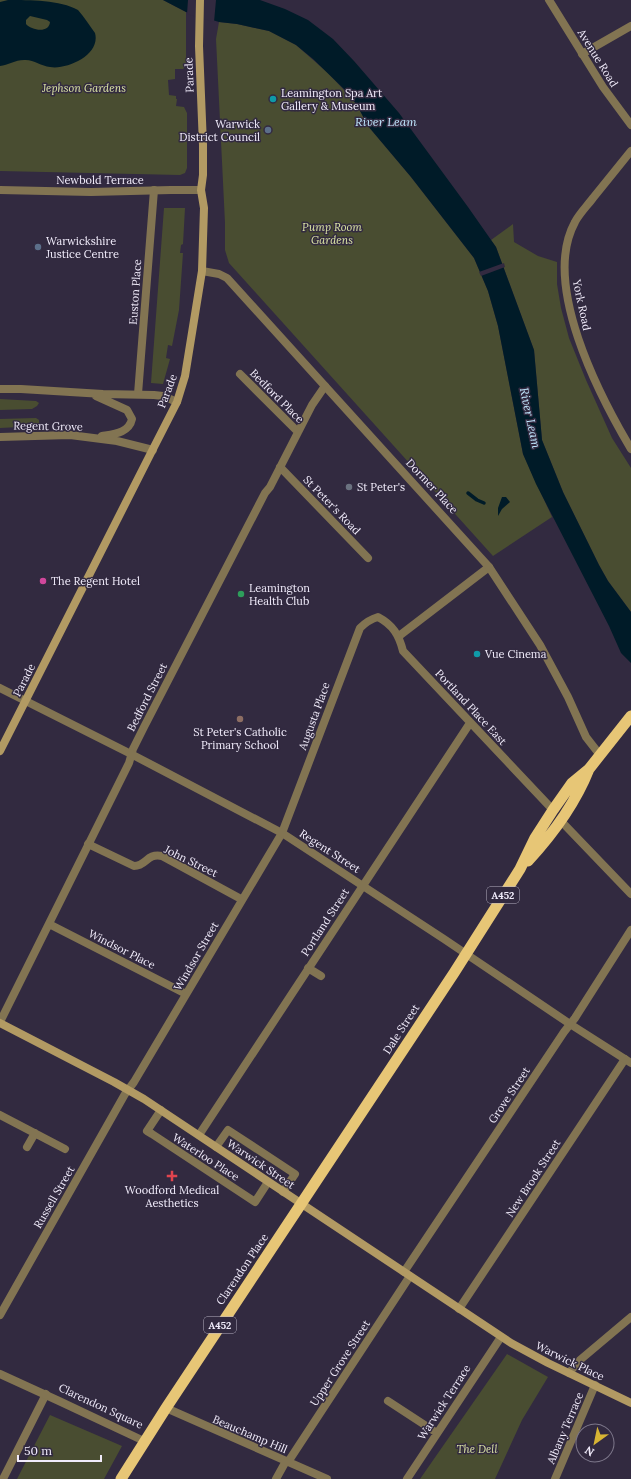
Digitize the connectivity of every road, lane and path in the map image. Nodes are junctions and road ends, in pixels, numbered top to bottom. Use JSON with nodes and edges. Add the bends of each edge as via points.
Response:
{"nodes":[{"id":1,"x":200,"y":0,"type":"edge"},
{"id":2,"x":549,"y":0,"type":"edge"},
{"id":3,"x":631,"y":26,"type":"edge"},
{"id":4,"x":582,"y":54,"type":"junction"},
{"id":5,"x":631,"y":125,"type":"edge"},
{"id":6,"x":631,"y":151,"type":"edge"},
{"id":7,"x":0,"y":190,"type":"edge"},
{"id":8,"x":154,"y":190,"type":"junction"},
{"id":9,"x":201,"y":190,"type":"junction"},
{"id":10,"x":202,"y":271,"type":"junction"},
{"id":11,"x":240,"y":374,"type":"dead end"},
{"id":12,"x":325,"y":386,"type":"junction"},
{"id":13,"x":0,"y":389,"type":"edge"},
{"id":14,"x":90,"y":393,"type":"junction"},
{"id":15,"x":138,"y":394,"type":"junction"},
{"id":16,"x":177,"y":402,"type":"junction"},
{"id":17,"x":298,"y":432,"type":"junction"},
{"id":18,"x":0,"y":436,"type":"edge"},
{"id":19,"x":96,"y":438,"type":"junction"},
{"id":20,"x":631,"y":449,"type":"edge"},
{"id":21,"x":153,"y":450,"type":"junction"},
{"id":22,"x":280,"y":467,"type":"junction"},
{"id":23,"x":368,"y":558,"type":"dead end"},
{"id":24,"x":489,"y":567,"type":"junction"},
{"id":25,"x":378,"y":617,"type":"joint"},
{"id":26,"x":399,"y":636,"type":"junction"},
{"id":27,"x":0,"y":688,"type":"edge"},
{"id":28,"x":26,"y":701,"type":"junction"},
{"id":29,"x":631,"y":716,"type":"edge"},
{"id":30,"x":470,"y":722,"type":"junction"},
{"id":31,"x":0,"y":751,"type":"edge"},
{"id":32,"x":131,"y":754,"type":"junction"},
{"id":33,"x":600,"y":755,"type":"junction"},
{"id":34,"x":589,"y":769,"type":"junction"},
{"id":35,"x":553,"y":810,"type":"junction"},
{"id":36,"x":560,"y":820,"type":"junction"},
{"id":37,"x":282,"y":833,"type":"junction"},
{"id":38,"x":88,"y":844,"type":"junction"},
{"id":39,"x":520,"y":868,"type":"junction"},
{"id":40,"x":362,"y":886,"type":"junction"},
{"id":41,"x":631,"y":894,"type":"edge"},
{"id":42,"x":241,"y":899,"type":"junction"},
{"id":43,"x":49,"y":924,"type":"junction"},
{"id":44,"x":631,"y":930,"type":"edge"},
{"id":45,"x":466,"y":953,"type":"junction"},
{"id":46,"x":308,"y":968,"type":"junction"},
{"id":47,"x":321,"y":976,"type":"dead end"},
{"id":48,"x":186,"y":994,"type":"junction"},
{"id":49,"x":0,"y":1023,"type":"edge"},
{"id":50,"x":570,"y":1024,"type":"junction"},
{"id":51,"x":628,"y":1061,"type":"edge"},
{"id":52,"x":128,"y":1090,"type":"junction"},
{"id":53,"x":161,"y":1110,"type":"junction"},
{"id":54,"x":0,"y":1115,"type":"edge"},
{"id":55,"x":35,"y":1134,"type":"junction"},
{"id":56,"x":199,"y":1135,"type":"junction"},
{"id":57,"x":27,"y":1147,"type":"dead end"},
{"id":58,"x":216,"y":1147,"type":"junction"},
{"id":59,"x":65,"y":1149,"type":"dead end"},
{"id":60,"x":268,"y":1182,"type":"junction"},
{"id":61,"x":283,"y":1192,"type":"junction"},
{"id":62,"x":301,"y":1203,"type":"junction"},
{"id":63,"x":407,"y":1274,"type":"junction"},
{"id":64,"x":459,"y":1309,"type":"junction"},
{"id":65,"x":0,"y":1315,"type":"edge"},
{"id":66,"x":631,"y":1316,"type":"edge"},
{"id":67,"x":501,"y":1337,"type":"junction"},
{"id":68,"x":569,"y":1373,"type":"junction"},
{"id":69,"x":0,"y":1374,"type":"edge"},
{"id":70,"x":595,"y":1385,"type":"junction"},
{"id":71,"x":46,"y":1394,"type":"junction"},
{"id":72,"x":388,"y":1401,"type":"dead end"},
{"id":73,"x":631,"y":1403,"type":"edge"},
{"id":74,"x":166,"y":1408,"type":"junction"},
{"id":75,"x":437,"y":1433,"type":"junction"},
{"id":76,"x":144,"y":1441,"type":"junction"},
{"id":77,"x":287,"y":1462,"type":"junction"},
{"id":78,"x":3,"y":1479,"type":"edge"},
{"id":79,"x":122,"y":1479,"type":"edge"},
{"id":80,"x":276,"y":1479,"type":"edge"},
{"id":81,"x":327,"y":1479,"type":"edge"},
{"id":82,"x":407,"y":1479,"type":"edge"},
{"id":83,"x":555,"y":1479,"type":"edge"}],
"edges":[{"from":1,"to":9,"type":"main road","name":"Parade","via":[[203,145]]},
{"from":2,"to":4,"type":"street","name":"Avenue Road"},
{"from":3,"to":4,"type":"street"},
{"from":4,"to":5,"type":"street","name":"Avenue Road"},
{"from":6,"to":20,"type":"street","name":"York Road","via":[[575,222],[566,249],[565,277],[568,303],[591,373]]},
{"from":7,"to":8,"type":"street","name":"Newbold Terrace"},
{"from":8,"to":9,"type":"street","name":"Newbold Terrace"},
{"from":8,"to":15,"type":"street","name":"Euston Place"},
{"from":9,"to":10,"type":"main road","name":"Parade","via":[[204,208]]},
{"from":10,"to":12,"type":"street","name":"Dormer Place","via":[[227,278]]},
{"from":10,"to":16,"type":"main road","name":"Parade","via":[[188,362]]},
{"from":11,"to":17,"type":"street","name":"Bedford Place"},
{"from":12,"to":17,"type":"street","name":"Bedford Street"},
{"from":12,"to":24,"type":"street","name":"Dormer Place"},
{"from":13,"to":14,"type":"street"},
{"from":14,"to":15,"type":"street"},
{"from":14,"to":19,"type":"street","name":"Regent Grove","via":[[128,410],[132,422],[121,432]]},
{"from":15,"to":16,"type":"street","via":[[163,396]]},
{"from":16,"to":21,"type":"main road","name":"Parade"},
{"from":17,"to":22,"type":"street","name":"Bedford Street"},
{"from":18,"to":19,"type":"street","name":"Regent Grove"},
{"from":19,"to":21,"type":"street","name":"Regent Grove"},
{"from":21,"to":28,"type":"main road","name":"Parade"},
{"from":22,"to":23,"type":"street","name":"St Peter's Road"},
{"from":22,"to":32,"type":"street","name":"Bedford Street","via":[[264,493]]},
{"from":24,"to":26,"type":"street"},
{"from":24,"to":33,"type":"street","name":"Dormer Place","via":[[540,645],[586,736]]},
{"from":25,"to":26,"type":"street","name":"Portland Place East","via":[[390,625]]},
{"from":25,"to":37,"type":"street","name":"Augusta Place","via":[[360,628]]},
{"from":26,"to":30,"type":"street","name":"Portland Place East","via":[[403,651]]},
{"from":27,"to":28,"type":"street","name":"Regent Street"},
{"from":28,"to":31,"type":"main road","name":"Parade"},
{"from":28,"to":32,"type":"street","name":"Regent Street"},
{"from":29,"to":33,"type":"highway","number":"A452"},
{"from":30,"to":35,"type":"street","name":"Portland Place East"},
{"from":30,"to":40,"type":"street","name":"Portland Street"},
{"from":32,"to":37,"type":"street","name":"Regent Street"},
{"from":32,"to":38,"type":"street","name":"Bedford Street"},
{"from":33,"to":34,"type":"highway","number":"A452"},
{"from":34,"to":35,"type":"highway","number":"A452","via":[[572,783]]},
{"from":34,"to":36,"type":"highway","number":"A452","via":[[581,789]]},
{"from":35,"to":39,"type":"highway","name":"Dale Street","number":"A452"},
{"from":36,"to":39,"type":"highway","name":"Dale Street","number":"A452","via":[[544,843]]},
{"from":36,"to":41,"type":"street"},
{"from":37,"to":40,"type":"street","name":"Regent Street"},
{"from":37,"to":42,"type":"street","name":"Windsor Street"},
{"from":38,"to":42,"type":"street","name":"John Street","via":[[134,866],[142,865],[154,855],[162,856]]},
{"from":38,"to":43,"type":"street","name":"Bedford Street"},
{"from":39,"to":45,"type":"highway","name":"Dale Street","number":"A452"},
{"from":40,"to":45,"type":"street","name":"Regent Street"},
{"from":40,"to":46,"type":"street","name":"Portland Street"},
{"from":42,"to":48,"type":"street","name":"Windsor Street"},
{"from":43,"to":48,"type":"street","name":"Windsor Place"},
{"from":43,"to":49,"type":"street","name":"Bedford Street"},
{"from":44,"to":50,"type":"street","name":"Grove Street"},
{"from":45,"to":50,"type":"street","name":"Regent Street"},
{"from":45,"to":62,"type":"highway","name":"Dale Street","number":"A452"},
{"from":46,"to":47,"type":"street"},
{"from":46,"to":56,"type":"street","name":"Portland Street"},
{"from":48,"to":52,"type":"street","name":"Windsor Street"},
{"from":49,"to":52,"type":"main road","name":"Warwick Street"},
{"from":50,"to":51,"type":"street","name":"Regent Street"},
{"from":50,"to":63,"type":"street","name":"Grove Street"},
{"from":51,"to":64,"type":"street","name":"New Brook Street"},
{"from":52,"to":53,"type":"main road","name":"Warwick Street"},
{"from":52,"to":65,"type":"street","name":"Russell Street"},
{"from":53,"to":56,"type":"main road","name":"Warwick Street"},
{"from":53,"to":60,"type":"street","name":"Waterloo Place","via":[[147,1131],[255,1202]]},
{"from":54,"to":55,"type":"street"},
{"from":55,"to":57,"type":"street"},
{"from":55,"to":59,"type":"street"},
{"from":56,"to":58,"type":"main road","name":"Warwick Street"},
{"from":58,"to":60,"type":"main road","name":"Warwick Street"},
{"from":58,"to":61,"type":"street","via":[[228,1130],[295,1174]]},
{"from":60,"to":61,"type":"main road","name":"Warwick Street"},
{"from":61,"to":62,"type":"main road","name":"Warwick Street"},
{"from":62,"to":63,"type":"main road","name":"Warwick Street"},
{"from":62,"to":74,"type":"highway","name":"Clarendon Place","number":"A452"},
{"from":63,"to":64,"type":"main road","name":"Warwick Street"},
{"from":63,"to":77,"type":"street","name":"Upper Grove Street"},
{"from":64,"to":67,"type":"main road","name":"Warwick Street"},
{"from":66,"to":68,"type":"street","via":[[580,1360]]},
{"from":67,"to":68,"type":"main road","name":"Warwick Place"},
{"from":67,"to":75,"type":"street","name":"Warwick Terrace"},
{"from":68,"to":70,"type":"main road","name":"Warwick Place"},
{"from":69,"to":71,"type":"street","name":"Clarendon Square"},
{"from":70,"to":73,"type":"main road","name":"Warwick Place"},
{"from":70,"to":83,"type":"street","name":"Albany Terrace"},
{"from":71,"to":76,"type":"street","name":"Clarendon Square"},
{"from":71,"to":78,"type":"street","name":"Clarendon Square"},
{"from":72,"to":75,"type":"street"},
{"from":74,"to":76,"type":"highway","name":"Clarendon Square","number":"A452"},
{"from":74,"to":77,"type":"street","name":"Beauchamp Hill"},
{"from":75,"to":82,"type":"street","name":"Warwick Terrace"},
{"from":76,"to":79,"type":"highway","name":"Clarendon Square","number":"A452"},
{"from":77,"to":80,"type":"street","name":"Upper Grove Street"},
{"from":77,"to":81,"type":"street","name":"Beauchamp Hill"}]}
